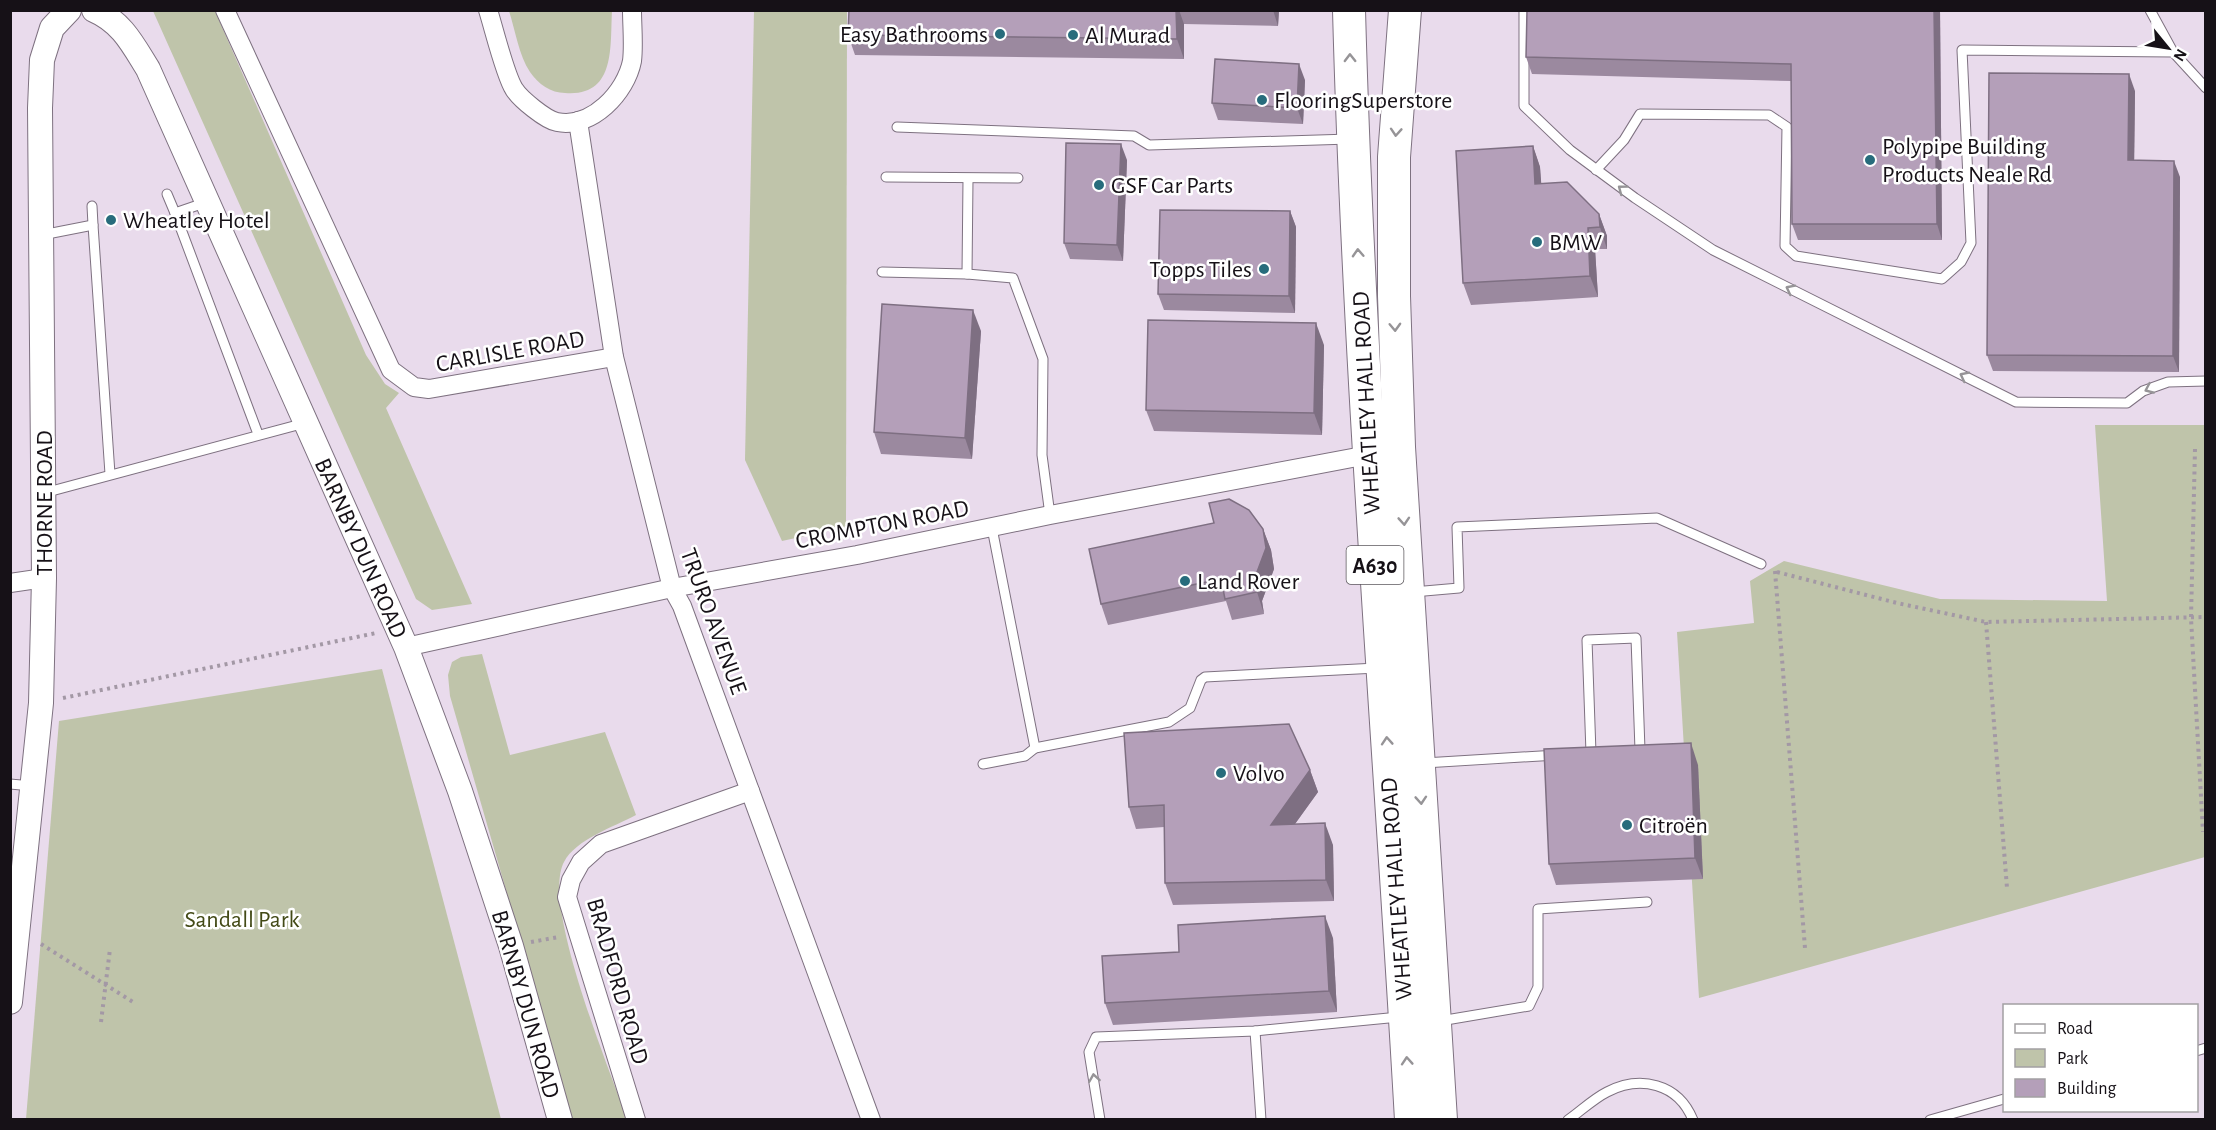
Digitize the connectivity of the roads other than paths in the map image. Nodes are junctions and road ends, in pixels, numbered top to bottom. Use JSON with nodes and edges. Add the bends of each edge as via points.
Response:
{"nodes":[{"id":1,"x":69,"y":10,"type":"edge"},
{"id":2,"x":94,"y":10,"type":"edge"},
{"id":3,"x":225,"y":10,"type":"edge"},
{"id":4,"x":488,"y":10,"type":"edge"},
{"id":5,"x":632,"y":10,"type":"edge"},
{"id":6,"x":1349,"y":10,"type":"edge"},
{"id":7,"x":1405,"y":10,"type":"edge"},
{"id":8,"x":1524,"y":10,"type":"edge"},
{"id":9,"x":2150,"y":10,"type":"edge"},
{"id":10,"x":2173,"y":52,"type":"junction"},
{"id":11,"x":2205,"y":88,"type":"edge"},
{"id":12,"x":578,"y":120,"type":"junction"},
{"id":13,"x":897,"y":127,"type":"dead end"},
{"id":14,"x":1352,"y":139,"type":"junction"},
{"id":15,"x":1596,"y":170,"type":"junction"},
{"id":16,"x":886,"y":177,"type":"dead end"},
{"id":17,"x":1018,"y":178,"type":"dead end"},
{"id":18,"x":968,"y":180,"type":"junction"},
{"id":19,"x":167,"y":194,"type":"dead end"},
{"id":20,"x":207,"y":202,"type":"junction"},
{"id":21,"x":92,"y":206,"type":"dead end"},
{"id":22,"x":175,"y":213,"type":"junction"},
{"id":23,"x":93,"y":225,"type":"junction"},
{"id":24,"x":42,"y":235,"type":"junction"},
{"id":25,"x":882,"y":272,"type":"dead end"},
{"id":26,"x":967,"y":274,"type":"junction"},
{"id":27,"x":614,"y":357,"type":"junction"},
{"id":28,"x":2205,"y":381,"type":"edge"},
{"id":29,"x":305,"y":423,"type":"junction"},
{"id":30,"x":258,"y":434,"type":"junction"},
{"id":31,"x":1368,"y":455,"type":"junction"},
{"id":32,"x":110,"y":474,"type":"junction"},
{"id":33,"x":44,"y":493,"type":"junction"},
{"id":34,"x":1050,"y":514,"type":"junction"},
{"id":35,"x":992,"y":528,"type":"junction"},
{"id":36,"x":1761,"y":564,"type":"road end"},
{"id":37,"x":44,"y":578,"type":"junction"},
{"id":38,"x":10,"y":583,"type":"edge"},
{"id":39,"x":672,"y":588,"type":"junction"},
{"id":40,"x":1408,"y":592,"type":"junction"},
{"id":41,"x":401,"y":638,"type":"junction"},
{"id":42,"x":1382,"y":668,"type":"junction"},
{"id":43,"x":1035,"y":748,"type":"junction"},
{"id":44,"x":1639,"y":750,"type":"edge"},
{"id":45,"x":1568,"y":754,"type":"edge"},
{"id":46,"x":1580,"y":754,"type":"edge"},
{"id":47,"x":983,"y":764,"type":"dead end"},
{"id":48,"x":1419,"y":764,"type":"junction"},
{"id":49,"x":21,"y":785,"type":"edge"},
{"id":50,"x":750,"y":790,"type":"junction"},
{"id":51,"x":1647,"y":902,"type":"dead end"},
{"id":52,"x":10,"y":1002,"type":"edge"},
{"id":53,"x":1420,"y":1019,"type":"junction"},
{"id":54,"x":1255,"y":1031,"type":"junction"},
{"id":55,"x":2003,"y":1099,"type":"edge"},
{"id":56,"x":560,"y":1119,"type":"edge"},
{"id":57,"x":636,"y":1119,"type":"edge"},
{"id":58,"x":871,"y":1119,"type":"edge"},
{"id":59,"x":1100,"y":1119,"type":"edge"},
{"id":60,"x":1261,"y":1119,"type":"edge"},
{"id":61,"x":1411,"y":1119,"type":"edge"},
{"id":62,"x":1440,"y":1119,"type":"edge"},
{"id":63,"x":1568,"y":1119,"type":"edge"},
{"id":64,"x":1693,"y":1119,"type":"edge"},
{"id":65,"x":1930,"y":1119,"type":"edge"}],
"edges":[{"from":1,"to":24,"type":"street","name":"THORNE ROAD","via":[[52,28],[42,60]]},
{"from":2,"to":20,"type":"street","name":"BARNBY DUN ROAD","via":[[108,16],[126,33],[142,60]]},
{"from":3,"to":27,"type":"street","name":"CARLISLE ROAD","via":[[391,370],[414,387],[429,389]]},
{"from":4,"to":12,"type":"street","via":[[513,88],[530,106],[556,122]]},
{"from":5,"to":12,"type":"street","via":[[632,61],[623,84],[603,109]]},
{"from":14,"to":6,"type":"highway","name":"WHEATLEY HALL ROAD","number":"A630","one_way":true},
{"from":7,"to":40,"type":"highway","name":"WHEATLEY HALL ROAD","number":"A630","one_way":true,"via":[[1394,157],[1394,297]]},
{"from":8,"to":15,"type":"lane","via":[[1524,106]]},
{"from":9,"to":10,"type":"lane"},
{"from":10,"to":11,"type":"lane"},
{"from":10,"to":15,"type":"lane","via":[[1962,50],[1971,243],[1961,262],[1942,279],[1796,256],[1785,246],[1787,128],[1769,115],[1640,114],[1624,140]]},
{"from":12,"to":27,"type":"street","name":"TRURO AVENUE"},
{"from":13,"to":14,"type":"lane","via":[[1134,136],[1149,146]]},
{"from":31,"to":14,"type":"highway","name":"WHEATLEY HALL ROAD","number":"A630","one_way":true},
{"from":28,"to":15,"type":"lane","one_way":true,"via":[[2168,382],[2143,391],[2127,403],[2016,402],[1713,250]]},
{"from":16,"to":18,"type":"lane"},
{"from":17,"to":18,"type":"lane"},
{"from":18,"to":26,"type":"lane"},
{"from":19,"to":22,"type":"lane"},
{"from":20,"to":22,"type":"lane"},
{"from":20,"to":29,"type":"street","name":"BARNBY DUN ROAD"},
{"from":21,"to":23,"type":"lane"},
{"from":22,"to":30,"type":"lane"},
{"from":23,"to":24,"type":"lane"},
{"from":23,"to":32,"type":"lane"},
{"from":24,"to":33,"type":"street","name":"THORNE ROAD"},
{"from":25,"to":26,"type":"lane"},
{"from":26,"to":34,"type":"lane","via":[[1013,278],[1041,351],[1042,466]]},
{"from":27,"to":39,"type":"street","name":"TRURO AVENUE"},
{"from":29,"to":30,"type":"lane"},
{"from":29,"to":41,"type":"street","name":"BARNBY DUN ROAD"},
{"from":30,"to":32,"type":"lane"},
{"from":31,"to":34,"type":"street","name":"CROMPTON ROAD"},
{"from":31,"to":42,"type":"highway","name":"WHEATLEY HALL ROAD","number":"A630"},
{"from":32,"to":33,"type":"lane"},
{"from":33,"to":37,"type":"street","name":"THORNE ROAD"},
{"from":34,"to":35,"type":"street","name":"CROMPTON ROAD"},
{"from":35,"to":39,"type":"street","name":"CROMPTON ROAD"},
{"from":35,"to":43,"type":"lane"},
{"from":36,"to":40,"type":"lane","via":[[1657,518],[1457,527],[1459,588]]},
{"from":37,"to":38,"type":"street"},
{"from":37,"to":49,"type":"street","name":"THORNE ROAD","via":[[41,703]]},
{"from":39,"to":41,"type":"street","name":"CROMPTON ROAD"},
{"from":39,"to":50,"type":"street","name":"TRURO AVENUE"},
{"from":40,"to":48,"type":"highway","name":"WHEATLEY HALL ROAD","number":"A630"},
{"from":41,"to":56,"type":"street","name":"BARNBY DUN ROAD","via":[[460,791],[512,946]]},
{"from":42,"to":43,"type":"lane","via":[[1205,677],[1190,708],[1169,722]]},
{"from":53,"to":42,"type":"highway","name":"WHEATLEY HALL ROAD","number":"A630","one_way":true},
{"from":43,"to":47,"type":"lane","via":[[1025,756]]},
{"from":44,"to":46,"type":"lane","via":[[1636,638],[1587,640],[1596,753]]},
{"from":45,"to":48,"type":"lane"},
{"from":48,"to":53,"type":"highway","name":"WHEATLEY HALL ROAD","number":"A630","one_way":true},
{"from":49,"to":52,"type":"street","name":"THORNE ROAD"},
{"from":50,"to":57,"type":"street","name":"BRADFORD ROAD","via":[[601,844],[581,862],[571,880],[567,897]]},
{"from":50,"to":58,"type":"street","name":"TRURO AVENUE"},
{"from":51,"to":53,"type":"lane","via":[[1538,909],[1538,987],[1529,1006]]},
{"from":53,"to":54,"type":"lane"},
{"from":61,"to":53,"type":"highway","name":"WHEATLEY HALL ROAD","number":"A630","one_way":true},
{"from":53,"to":62,"type":"highway","name":"WHEATLEY HALL ROAD","number":"A630"},
{"from":59,"to":54,"type":"lane","one_way":true,"via":[[1089,1052],[1096,1037]]},
{"from":54,"to":60,"type":"lane"},
{"from":55,"to":65,"type":"lane"},
{"from":63,"to":64,"type":"lane","via":[[1607,1091],[1645,1082],[1667,1088]]}]}
